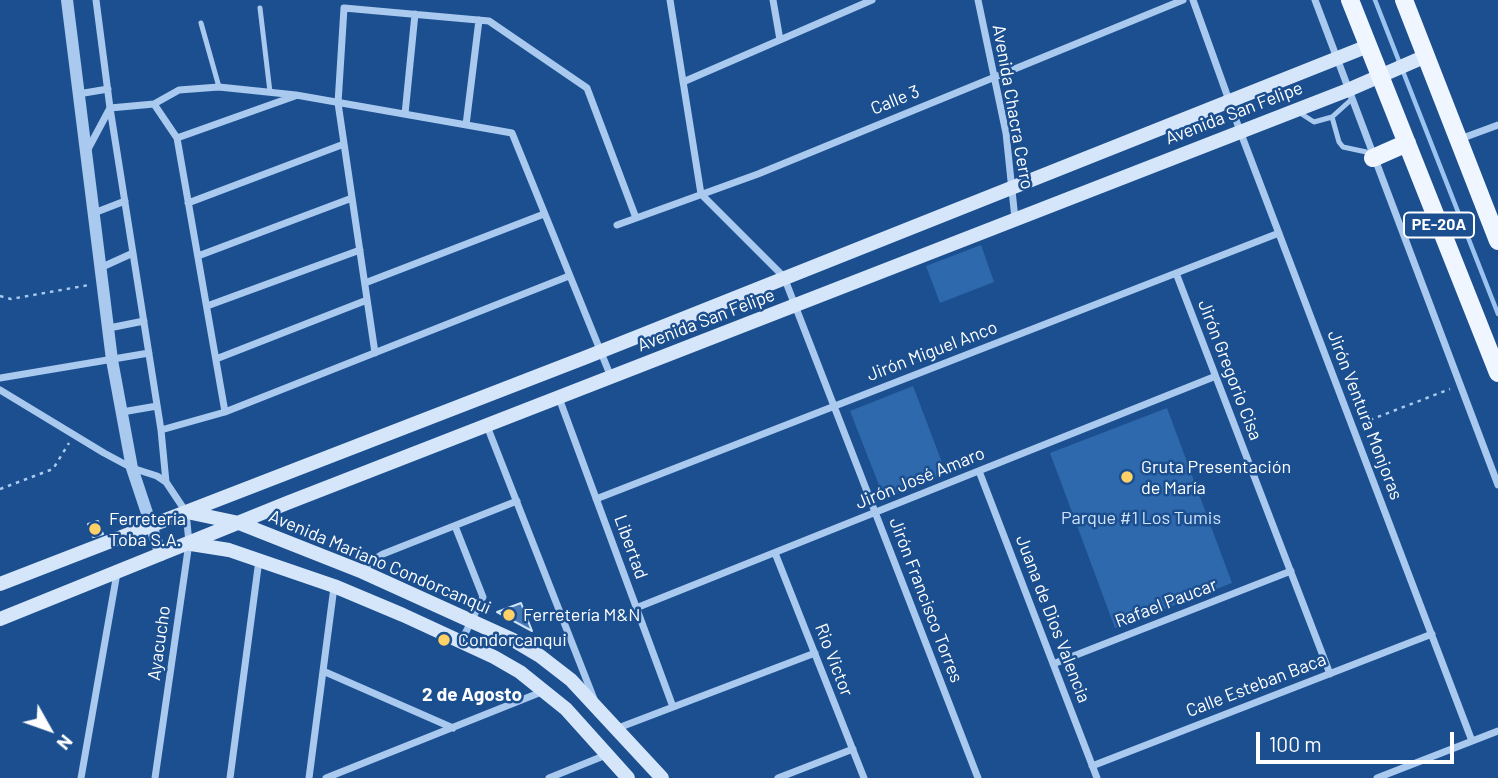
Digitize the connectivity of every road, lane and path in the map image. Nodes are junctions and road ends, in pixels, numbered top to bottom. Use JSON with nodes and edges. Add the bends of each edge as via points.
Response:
{"nodes":[{"id":1,"x":67,"y":0,"type":"edge"},
{"id":2,"x":96,"y":0,"type":"edge"},
{"id":3,"x":670,"y":0,"type":"edge"},
{"id":4,"x":773,"y":0,"type":"edge"},
{"id":5,"x":872,"y":0,"type":"edge"},
{"id":6,"x":978,"y":0,"type":"edge"},
{"id":7,"x":1183,"y":0,"type":"edge"},
{"id":8,"x":1193,"y":0,"type":"edge"},
{"id":9,"x":1315,"y":0,"type":"edge"},
{"id":10,"x":1350,"y":0,"type":"edge"},
{"id":11,"x":1404,"y":0,"type":"edge"},
{"id":12,"x":260,"y":8,"type":"dead end"},
{"id":13,"x":415,"y":14,"type":"junction"},
{"id":14,"x":479,"y":20,"type":"junction"},
{"id":15,"x":201,"y":23,"type":"dead end"},
{"id":16,"x":780,"y":40,"type":"junction"},
{"id":17,"x":1368,"y":46,"type":"junction"},
{"id":18,"x":1426,"y":57,"type":"junction"},
{"id":19,"x":1337,"y":59,"type":"junction"},
{"id":20,"x":996,"y":76,"type":"junction"},
{"id":21,"x":1380,"y":76,"type":"junction"},
{"id":22,"x":683,"y":82,"type":"junction"},
{"id":23,"x":219,"y":87,"type":"junction"},
{"id":24,"x":108,"y":89,"type":"junction"},
{"id":25,"x":270,"y":92,"type":"junction"},
{"id":26,"x":78,"y":94,"type":"junction"},
{"id":27,"x":1350,"y":94,"type":"junction"},
{"id":28,"x":296,"y":95,"type":"junction"},
{"id":29,"x":1231,"y":100,"type":"junction"},
{"id":30,"x":338,"y":103,"type":"junction"},
{"id":31,"x":154,"y":104,"type":"junction"},
{"id":32,"x":110,"y":108,"type":"junction"},
{"id":33,"x":1296,"y":110,"type":"junction"},
{"id":34,"x":405,"y":114,"type":"junction"},
{"id":35,"x":1332,"y":117,"type":"junction"},
{"id":36,"x":466,"y":125,"type":"junction"},
{"id":37,"x":1498,"y":125,"type":"edge"},
{"id":38,"x":1240,"y":131,"type":"junction"},
{"id":39,"x":177,"y":138,"type":"junction"},
{"id":40,"x":1459,"y":139,"type":"junction"},
{"id":41,"x":344,"y":144,"type":"junction"},
{"id":42,"x":1407,"y":144,"type":"junction"},
{"id":43,"x":86,"y":153,"type":"junction"},
{"id":44,"x":1372,"y":155,"type":"junction"},
{"id":45,"x":1013,"y":187,"type":"junction"},
{"id":46,"x":701,"y":194,"type":"junction"},
{"id":47,"x":352,"y":198,"type":"junction"},
{"id":48,"x":125,"y":201,"type":"junction"},
{"id":49,"x":188,"y":204,"type":"junction"},
{"id":50,"x":93,"y":213,"type":"junction"},
{"id":51,"x":544,"y":214,"type":"junction"},
{"id":52,"x":636,"y":218,"type":"junction"},
{"id":53,"x":1015,"y":219,"type":"junction"},
{"id":54,"x":617,"y":225,"type":"dead end"},
{"id":55,"x":1279,"y":233,"type":"junction"},
{"id":56,"x":1498,"y":241,"type":"edge"},
{"id":57,"x":360,"y":250,"type":"junction"},
{"id":58,"x":133,"y":253,"type":"junction"},
{"id":59,"x":198,"y":256,"type":"junction"},
{"id":60,"x":100,"y":268,"type":"junction"},
{"id":61,"x":1176,"y":273,"type":"junction"},
{"id":62,"x":569,"y":276,"type":"junction"},
{"id":63,"x":784,"y":277,"type":"junction"},
{"id":64,"x":103,"y":283,"type":"junction"},
{"id":65,"x":365,"y":283,"type":"junction"},
{"id":66,"x":0,"y":296,"type":"edge"},
{"id":67,"x":367,"y":300,"type":"junction"},
{"id":68,"x":795,"y":305,"type":"junction"},
{"id":69,"x":206,"y":306,"type":"junction"},
{"id":70,"x":144,"y":321,"type":"junction"},
{"id":71,"x":109,"y":328,"type":"junction"},
{"id":72,"x":601,"y":351,"type":"junction"},
{"id":73,"x":149,"y":353,"type":"junction"},
{"id":74,"x":375,"y":353,"type":"junction"},
{"id":75,"x":216,"y":359,"type":"junction"},
{"id":76,"x":112,"y":360,"type":"junction"},
{"id":77,"x":1498,"y":373,"type":"edge"},
{"id":78,"x":1216,"y":376,"type":"junction"},
{"id":79,"x":611,"y":377,"type":"junction"},
{"id":80,"x":0,"y":378,"type":"edge"},
{"id":81,"x":1460,"y":385,"type":"junction"},
{"id":82,"x":0,"y":390,"type":"edge"},
{"id":83,"x":559,"y":398,"type":"junction"},
{"id":84,"x":157,"y":406,"type":"junction"},
{"id":85,"x":834,"y":406,"type":"junction"},
{"id":86,"x":122,"y":412,"type":"junction"},
{"id":87,"x":225,"y":412,"type":"junction"},
{"id":88,"x":487,"y":426,"type":"junction"},
{"id":89,"x":1353,"y":427,"type":"junction"},
{"id":90,"x":161,"y":430,"type":"junction"},
{"id":91,"x":74,"y":436,"type":"junction"},
{"id":92,"x":132,"y":468,"type":"junction"},
{"id":93,"x":979,"y":471,"type":"junction"},
{"id":94,"x":166,"y":482,"type":"junction"},
{"id":95,"x":1498,"y":485,"type":"edge"},
{"id":96,"x":0,"y":489,"type":"edge"},
{"id":97,"x":596,"y":499,"type":"junction"},
{"id":98,"x":517,"y":501,"type":"junction"},
{"id":99,"x":186,"y":512,"type":"junction"},
{"id":100,"x":876,"y":513,"type":"junction"},
{"id":101,"x":239,"y":523,"type":"junction"},
{"id":102,"x":455,"y":526,"type":"junction"},
{"id":103,"x":149,"y":527,"type":"junction"},
{"id":104,"x":189,"y":543,"type":"junction"},
{"id":105,"x":775,"y":553,"type":"junction"},
{"id":106,"x":161,"y":555,"type":"junction"},
{"id":107,"x":260,"y":560,"type":"junction"},
{"id":108,"x":1291,"y":571,"type":"junction"},
{"id":109,"x":117,"y":572,"type":"junction"},
{"id":110,"x":363,"y":572,"type":"junction"},
{"id":111,"x":0,"y":584,"type":"edge"},
{"id":112,"x":334,"y":586,"type":"junction"},
{"id":113,"x":636,"y":608,"type":"junction"},
{"id":114,"x":0,"y":619,"type":"edge"},
{"id":115,"x":472,"y":620,"type":"junction"},
{"id":116,"x":1432,"y":634,"type":"junction"},
{"id":117,"x":461,"y":642,"type":"junction"},
{"id":118,"x":815,"y":653,"type":"junction"},
{"id":119,"x":1053,"y":664,"type":"junction"},
{"id":120,"x":323,"y":671,"type":"junction"},
{"id":121,"x":1330,"y":674,"type":"junction"},
{"id":122,"x":545,"y":691,"type":"junction"},
{"id":123,"x":597,"y":706,"type":"junction"},
{"id":124,"x":673,"y":707,"type":"junction"},
{"id":125,"x":453,"y":728,"type":"junction"},
{"id":126,"x":618,"y":728,"type":"junction"},
{"id":127,"x":1498,"y":731,"type":"edge"},
{"id":128,"x":1472,"y":741,"type":"junction"},
{"id":129,"x":853,"y":749,"type":"junction"},
{"id":130,"x":607,"y":755,"type":"junction"},
{"id":131,"x":1092,"y":766,"type":"junction"},
{"id":132,"x":81,"y":778,"type":"edge"},
{"id":133,"x":155,"y":778,"type":"edge"},
{"id":134,"x":230,"y":778,"type":"edge"},
{"id":135,"x":309,"y":778,"type":"edge"},
{"id":136,"x":326,"y":778,"type":"edge"},
{"id":137,"x":549,"y":778,"type":"edge"},
{"id":138,"x":628,"y":778,"type":"edge"},
{"id":139,"x":662,"y":778,"type":"edge"},
{"id":140,"x":778,"y":778,"type":"edge"},
{"id":141,"x":864,"y":778,"type":"edge"},
{"id":142,"x":978,"y":778,"type":"edge"},
{"id":143,"x":1097,"y":778,"type":"edge"},
{"id":144,"x":1377,"y":778,"type":"edge"}],
"edges":[{"from":1,"to":26,"type":"street"},
{"from":2,"to":24,"type":"street"},
{"from":3,"to":22,"type":"street"},
{"from":4,"to":16,"type":"street"},
{"from":5,"to":16,"type":"street"},
{"from":6,"to":20,"type":"street","name":"Avenida Chacra Cerro"},
{"from":7,"to":20,"type":"street","name":"Calle 3"},
{"from":8,"to":29,"type":"street","name":"Jirón Ventura Monjoras"},
{"from":9,"to":19,"type":"street"},
{"from":10,"to":17,"type":"main road","number":"PE-20A"},
{"from":11,"to":18,"type":"main road","number":"PE-20A"},
{"from":12,"to":25,"type":"lane"},
{"from":13,"to":14,"type":"street"},
{"from":13,"to":30,"type":"street","via":[[344,8]]},
{"from":13,"to":34,"type":"street"},
{"from":14,"to":36,"type":"street"},
{"from":14,"to":52,"type":"street","via":[[489,21],[586,88]]},
{"from":15,"to":23,"type":"lane"},
{"from":16,"to":22,"type":"street"},
{"from":17,"to":19,"type":"main road","name":"Avenida San Felipe"},
{"from":17,"to":21,"type":"main road","number":"PE-20A"},
{"from":18,"to":21,"type":"main road","name":"Avenida San Felipe"},
{"from":18,"to":40,"type":"main road","number":"PE-20A"},
{"from":19,"to":27,"type":"street"},
{"from":19,"to":29,"type":"main road","name":"Avenida San Felipe"},
{"from":20,"to":45,"type":"street","name":"Avenida Chacra Cerro"},
{"from":20,"to":46,"type":"street","name":"Calle 3"},
{"from":21,"to":27,"type":"main road","name":"Avenida San Felipe"},
{"from":21,"to":42,"type":"main road","number":"PE-20A"},
{"from":22,"to":46,"type":"street"},
{"from":23,"to":25,"type":"street"},
{"from":23,"to":31,"type":"street","via":[[179,90]]},
{"from":24,"to":26,"type":"street"},
{"from":24,"to":32,"type":"street"},
{"from":25,"to":28,"type":"street"},
{"from":26,"to":43,"type":"street"},
{"from":27,"to":33,"type":"main road","name":"Avenida San Felipe"},
{"from":27,"to":35,"type":"lane"},
{"from":27,"to":44,"type":"street"},
{"from":28,"to":30,"type":"street"},
{"from":28,"to":39,"type":"street"},
{"from":29,"to":38,"type":"street","name":"Jirón Ventura Monjoras"},
{"from":29,"to":45,"type":"main road","name":"Avenida San Felipe"},
{"from":30,"to":34,"type":"street"},
{"from":30,"to":41,"type":"street"},
{"from":31,"to":32,"type":"street"},
{"from":31,"to":39,"type":"street"},
{"from":32,"to":43,"type":"street"},
{"from":32,"to":48,"type":"street"},
{"from":33,"to":35,"type":"lane","via":[[1314,122]]},
{"from":33,"to":38,"type":"main road","name":"Avenida San Felipe"},
{"from":34,"to":36,"type":"street"},
{"from":35,"to":44,"type":"lane","via":[[1340,145]]},
{"from":36,"to":51,"type":"street","via":[[512,133]]},
{"from":37,"to":40,"type":"street"},
{"from":38,"to":53,"type":"main road","name":"Avenida San Felipe"},
{"from":38,"to":55,"type":"street","name":"Jirón Ventura Monjoras"},
{"from":39,"to":49,"type":"street"},
{"from":40,"to":56,"type":"main road","number":"PE-20A"},
{"from":41,"to":47,"type":"street"},
{"from":41,"to":49,"type":"street"},
{"from":42,"to":44,"type":"main road"},
{"from":42,"to":77,"type":"main road","number":"PE-20A"},
{"from":43,"to":50,"type":"street"},
{"from":44,"to":81,"type":"street"},
{"from":45,"to":53,"type":"street","name":"Avenida Chacra Cerro"},
{"from":45,"to":63,"type":"main road","name":"Avenida San Felipe"},
{"from":46,"to":52,"type":"street","name":"Calle 3"},
{"from":46,"to":63,"type":"street"},
{"from":47,"to":57,"type":"street"},
{"from":47,"to":59,"type":"street"},
{"from":48,"to":50,"type":"street"},
{"from":48,"to":58,"type":"street"},
{"from":49,"to":59,"type":"street"},
{"from":50,"to":60,"type":"street"},
{"from":51,"to":62,"type":"street"},
{"from":51,"to":65,"type":"street"},
{"from":52,"to":54,"type":"street","name":"Calle 3"},
{"from":53,"to":68,"type":"main road","name":"Avenida San Felipe"},
{"from":55,"to":61,"type":"street","name":"Jirón Miguel Anco"},
{"from":55,"to":89,"type":"street","name":"Jirón Ventura Monjoras"},
{"from":57,"to":65,"type":"street"},
{"from":57,"to":69,"type":"street"},
{"from":58,"to":60,"type":"street"},
{"from":58,"to":70,"type":"street"},
{"from":59,"to":69,"type":"street"},
{"from":60,"to":64,"type":"street"},
{"from":61,"to":78,"type":"street","name":"Jirón Gregorio Cisa"},
{"from":61,"to":85,"type":"street","name":"Jirón Miguel Anco"},
{"from":62,"to":72,"type":"street"},
{"from":62,"to":74,"type":"street"},
{"from":63,"to":68,"type":"street","name":"Jirón Francisco Torres"},
{"from":63,"to":72,"type":"main road","name":"Avenida San Felipe"},
{"from":64,"to":66,"type":"path","via":[[11,299]]},
{"from":64,"to":71,"type":"street"},
{"from":65,"to":67,"type":"street"},
{"from":67,"to":74,"type":"street"},
{"from":67,"to":75,"type":"street"},
{"from":68,"to":79,"type":"main road","name":"Avenida San Felipe"},
{"from":68,"to":85,"type":"street","name":"Jirón Francisco Torres"},
{"from":69,"to":75,"type":"street"},
{"from":70,"to":71,"type":"street"},
{"from":70,"to":73,"type":"street"},
{"from":71,"to":76,"type":"street"},
{"from":72,"to":79,"type":"street"},
{"from":72,"to":99,"type":"main road","name":"Avenida San Felipe"},
{"from":73,"to":76,"type":"street"},
{"from":73,"to":84,"type":"street"},
{"from":74,"to":87,"type":"street"},
{"from":75,"to":87,"type":"street"},
{"from":76,"to":80,"type":"street"},
{"from":76,"to":86,"type":"street"},
{"from":78,"to":93,"type":"street","name":"Jirón José Amaro"},
{"from":78,"to":108,"type":"street","name":"Jirón Gregorio Cisa"},
{"from":79,"to":83,"type":"main road","name":"Avenida San Felipe"},
{"from":81,"to":89,"type":"path"},
{"from":81,"to":95,"type":"street"},
{"from":82,"to":91,"type":"street"},
{"from":83,"to":88,"type":"main road","name":"Avenida San Felipe"},
{"from":83,"to":97,"type":"street","name":"Libertad"},
{"from":84,"to":86,"type":"street"},
{"from":84,"to":90,"type":"street"},
{"from":85,"to":97,"type":"street","name":"Jirón Miguel Anco"},
{"from":85,"to":100,"type":"street","name":"Jirón Francisco Torres"},
{"from":86,"to":92,"type":"street"},
{"from":87,"to":90,"type":"street"},
{"from":88,"to":98,"type":"street"},
{"from":88,"to":101,"type":"main road","name":"Avenida San Felipe"},
{"from":89,"to":116,"type":"street","name":"Jirón Ventura Monjoras"},
{"from":90,"to":94,"type":"street"},
{"from":91,"to":92,"type":"street"},
{"from":91,"to":96,"type":"path","via":[[53,468]]},
{"from":92,"to":94,"type":"street"},
{"from":92,"to":103,"type":"street"},
{"from":93,"to":100,"type":"street","name":"Jirón José Amaro"},
{"from":93,"to":119,"type":"street","name":"Juana de Dios Valencia"},
{"from":94,"to":99,"type":"street"},
{"from":97,"to":113,"type":"street","name":"Libertad"},
{"from":98,"to":102,"type":"street"},
{"from":98,"to":123,"type":"street"},
{"from":99,"to":101,"type":"main road","name":"Avenida Mariano Condorcanqui"},
{"from":99,"to":103,"type":"main road","name":"Avenida San Felipe"},
{"from":99,"to":104,"type":"street","name":"Ayacucho"},
{"from":100,"to":105,"type":"street","name":"Jirón José Amaro"},
{"from":100,"to":142,"type":"street","name":"Jirón Francisco Torres"},
{"from":101,"to":104,"type":"main road","name":"Avenida San Felipe"},
{"from":101,"to":110,"type":"main road","name":"Avenida Mariano Condorcanqui"},
{"from":102,"to":110,"type":"street","via":[[383,554]]},
{"from":102,"to":115,"type":"street","via":[[483,597]]},
{"from":103,"to":106,"type":"street"},
{"from":103,"to":111,"type":"main road","name":"Avenida San Felipe"},
{"from":104,"to":106,"type":"main road","name":"Avenida San Felipe"},
{"from":104,"to":107,"type":"main road"},
{"from":104,"to":133,"type":"street","name":"Ayacucho"},
{"from":105,"to":113,"type":"street","name":"Jirón José Amaro"},
{"from":105,"to":118,"type":"street","name":"Rio Victor"},
{"from":106,"to":109,"type":"main road","name":"Avenida San Felipe"},
{"from":107,"to":112,"type":"main road"},
{"from":107,"to":134,"type":"street"},
{"from":108,"to":119,"type":"street","name":"Rafael Paucar"},
{"from":108,"to":121,"type":"street","name":"Jirón Gregorio Cisa"},
{"from":109,"to":114,"type":"main road","name":"Avenida San Felipe"},
{"from":109,"to":132,"type":"street"},
{"from":110,"to":115,"type":"main road","name":"Avenida Mariano Condorcanqui"},
{"from":112,"to":117,"type":"main road"},
{"from":112,"to":120,"type":"street"},
{"from":113,"to":124,"type":"street","name":"Libertad"},
{"from":115,"to":117,"type":"street"},
{"from":115,"to":123,"type":"main road","name":"Avenida Mariano Condorcanqui","via":[[540,656]]},
{"from":116,"to":121,"type":"street","name":"Calle Esteban Baca"},
{"from":116,"to":128,"type":"street","name":"Jirón Ventura Monjoras"},
{"from":117,"to":122,"type":"main road","via":[[520,672]]},
{"from":118,"to":124,"type":"street"},
{"from":118,"to":129,"type":"street","name":"Rio Victor"},
{"from":119,"to":131,"type":"street","name":"Juana de Dios Valencia"},
{"from":120,"to":125,"type":"street"},
{"from":120,"to":135,"type":"street"},
{"from":121,"to":131,"type":"street","name":"Calle Esteban Baca"},
{"from":122,"to":125,"type":"street"},
{"from":122,"to":130,"type":"main road"},
{"from":123,"to":126,"type":"main road","name":"Avenida Mariano Condorcanqui"},
{"from":124,"to":126,"type":"street"},
{"from":125,"to":136,"type":"street"},
{"from":126,"to":139,"type":"main road","name":"Avenida Mariano Condorcanqui"},
{"from":127,"to":128,"type":"street"},
{"from":128,"to":144,"type":"street"},
{"from":129,"to":140,"type":"street"},
{"from":129,"to":141,"type":"street","name":"Rio Victor"},
{"from":130,"to":137,"type":"street"},
{"from":130,"to":138,"type":"main road"},
{"from":131,"to":143,"type":"street","name":"Juana de Dios Valencia"}]}
